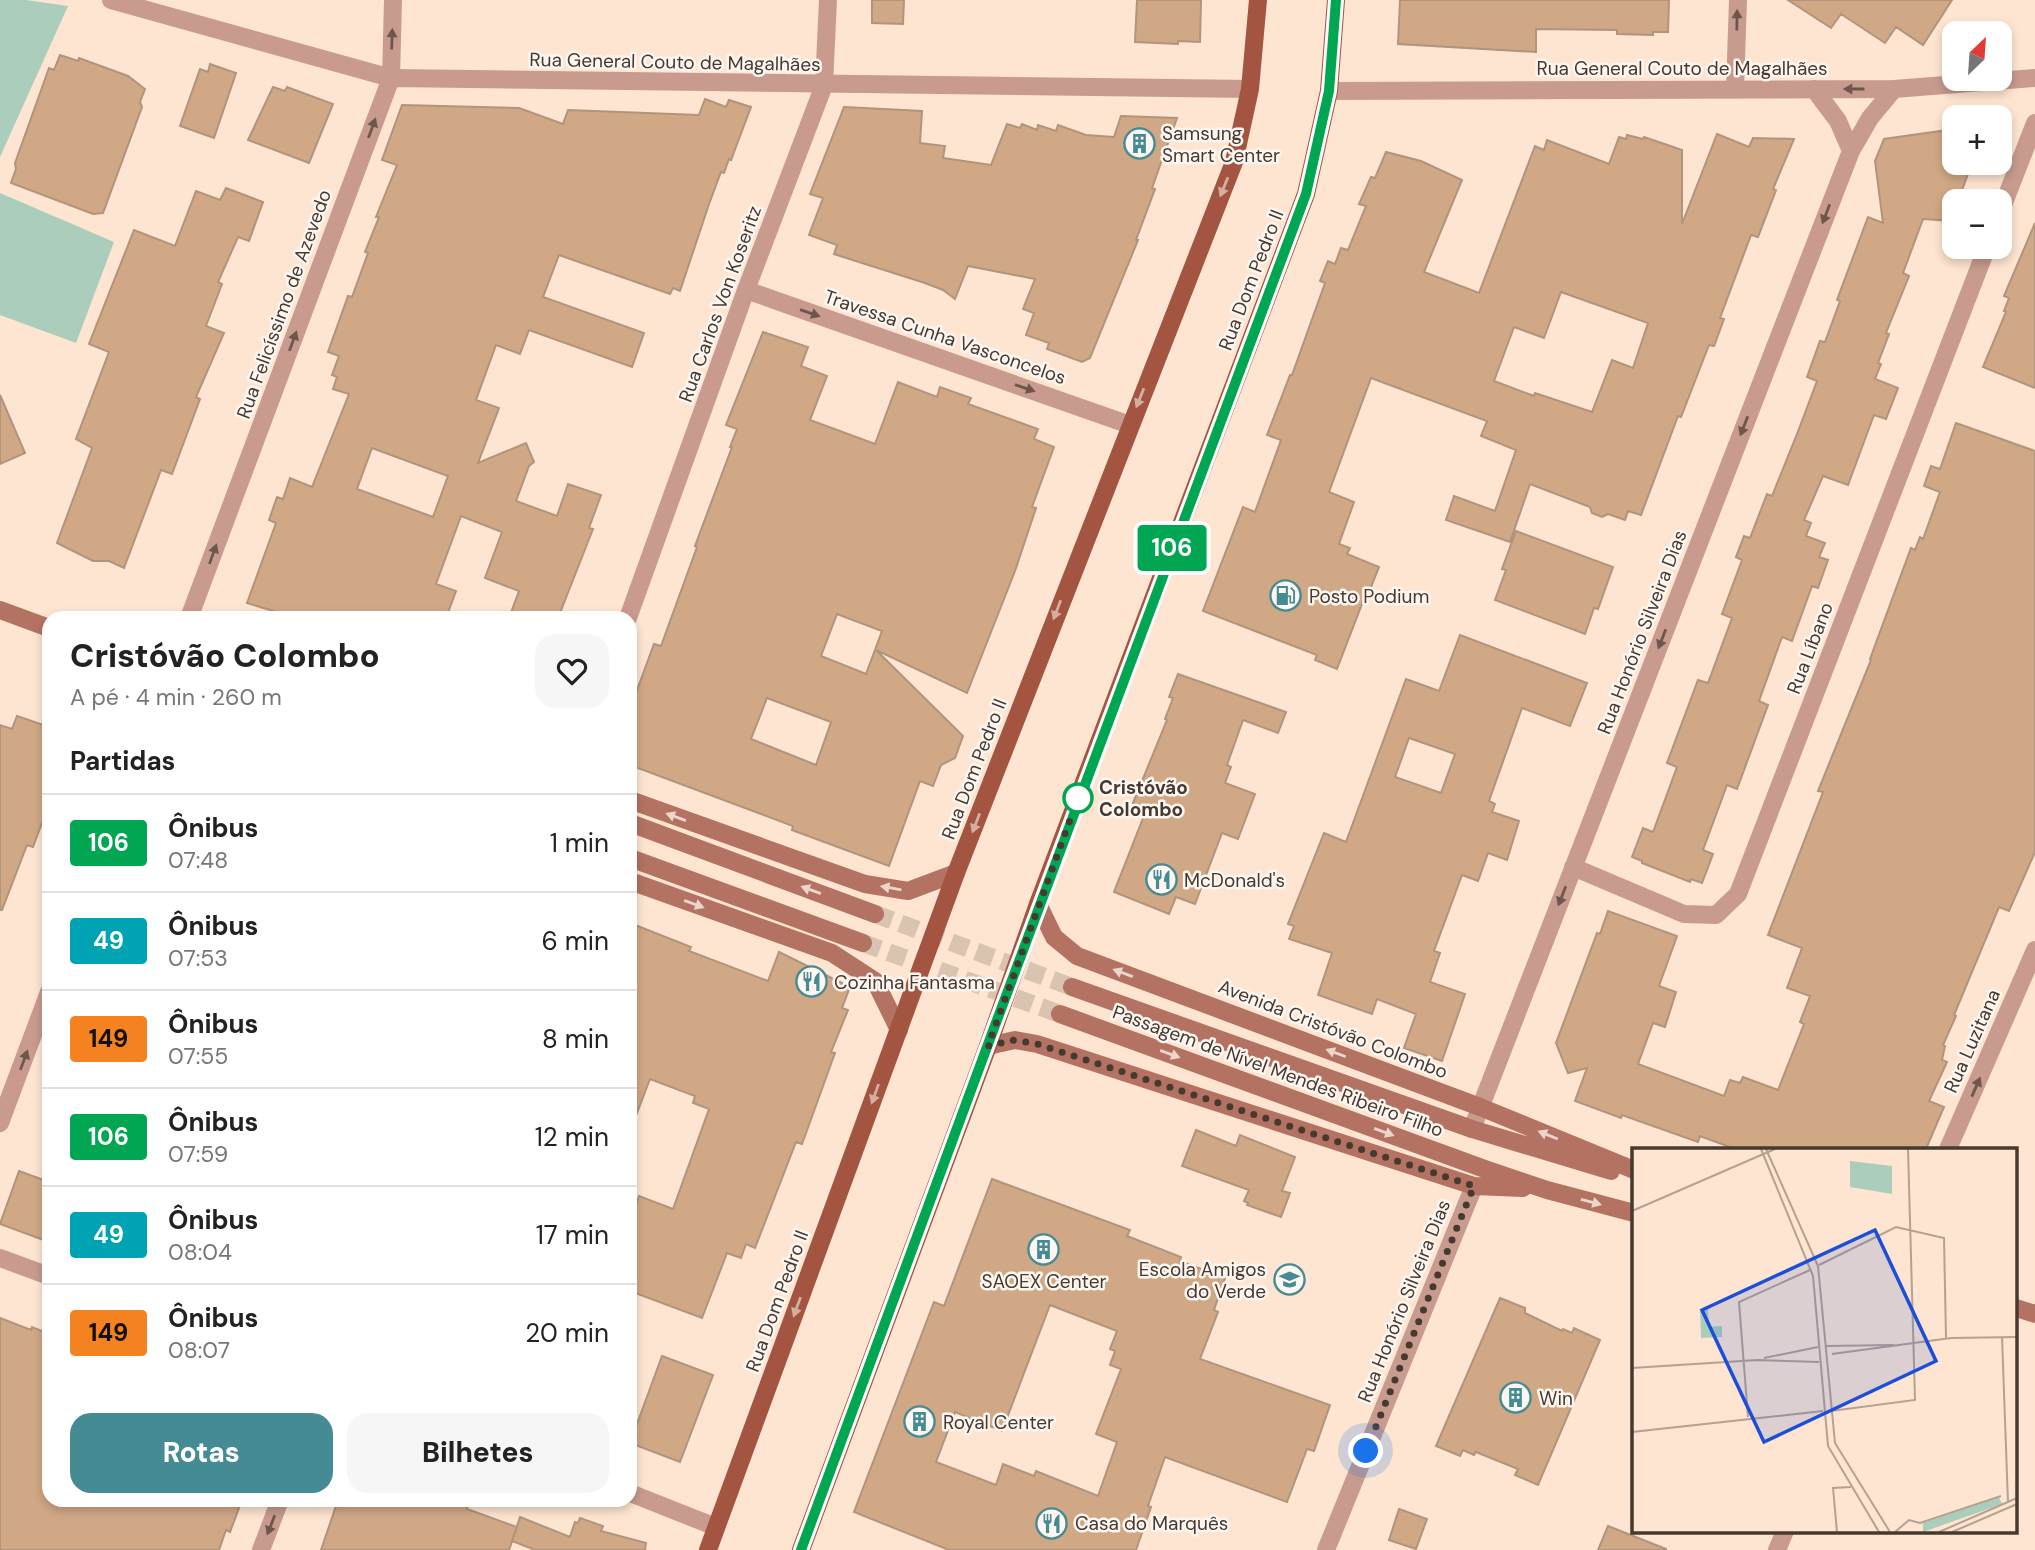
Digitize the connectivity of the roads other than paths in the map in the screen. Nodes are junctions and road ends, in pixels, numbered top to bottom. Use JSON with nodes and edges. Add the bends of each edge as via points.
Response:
{"nodes":[{"id":1,"x":111,"y":0,"type":"edge"},
{"id":2,"x":393,"y":0,"type":"edge"},
{"id":3,"x":828,"y":0,"type":"edge"},
{"id":4,"x":1258,"y":0,"type":"edge"},
{"id":5,"x":1336,"y":0,"type":"edge"},
{"id":6,"x":1738,"y":0,"type":"edge"},
{"id":7,"x":391,"y":78,"type":"junction"},
{"id":8,"x":2035,"y":78,"type":"edge"},
{"id":9,"x":824,"y":85,"type":"junction"},
{"id":10,"x":1250,"y":89,"type":"junction"},
{"id":11,"x":1735,"y":89,"type":"junction"},
{"id":12,"x":1814,"y":89,"type":"junction"},
{"id":13,"x":1894,"y":89,"type":"junction"},
{"id":14,"x":1329,"y":91,"type":"junction"},
{"id":15,"x":2035,"y":123,"type":"edge"},
{"id":16,"x":1851,"y":151,"type":"junction"},
{"id":17,"x":2009,"y":189,"type":"edge"},
{"id":18,"x":1982,"y":259,"type":"edge"},
{"id":19,"x":746,"y":290,"type":"junction"},
{"id":20,"x":1130,"y":425,"type":"junction"},
{"id":21,"x":0,"y":610,"type":"edge"},
{"id":22,"x":192,"y":611,"type":"edge"},
{"id":23,"x":631,"y":611,"type":"edge"},
{"id":24,"x":42,"y":625,"type":"edge"},
{"id":25,"x":637,"y":803,"type":"edge"},
{"id":26,"x":637,"y":826,"type":"edge"},
{"id":27,"x":637,"y":861,"type":"edge"},
{"id":28,"x":1573,"y":867,"type":"junction"},
{"id":29,"x":956,"y":873,"type":"junction"},
{"id":30,"x":637,"y":883,"type":"edge"},
{"id":31,"x":1038,"y":904,"type":"junction"},
{"id":32,"x":875,"y":914,"type":"tunnel mouth"},
{"id":33,"x":863,"y":943,"type":"tunnel mouth"},
{"id":34,"x":2035,"y":950,"type":"edge"},
{"id":35,"x":1072,"y":987,"type":"tunnel mouth"},
{"id":36,"x":42,"y":1011,"type":"edge"},
{"id":37,"x":1060,"y":1014,"type":"tunnel mouth"},
{"id":38,"x":899,"y":1030,"type":"junction"},
{"id":39,"x":988,"y":1046,"type":"junction"},
{"id":40,"x":1480,"y":1107,"type":"junction"},
{"id":41,"x":0,"y":1124,"type":"edge"},
{"id":42,"x":1472,"y":1129,"type":"junction"},
{"id":43,"x":1948,"y":1148,"type":"edge"},
{"id":44,"x":1632,"y":1169,"type":"edge"},
{"id":45,"x":1632,"y":1177,"type":"edge"},
{"id":46,"x":1474,"y":1186,"type":"junction"},
{"id":47,"x":1547,"y":1190,"type":"junction"},
{"id":48,"x":1632,"y":1212,"type":"edge"},
{"id":49,"x":0,"y":1258,"type":"edge"},
{"id":50,"x":42,"y":1273,"type":"edge"},
{"id":51,"x":2018,"y":1309,"type":"edge"},
{"id":52,"x":2035,"y":1314,"type":"edge"},
{"id":53,"x":637,"y":1496,"type":"edge"},
{"id":54,"x":278,"y":1507,"type":"edge"},
{"id":55,"x":716,"y":1527,"type":"junction"},
{"id":56,"x":1785,"y":1532,"type":"edge"},
{"id":57,"x":261,"y":1550,"type":"edge"},
{"id":58,"x":708,"y":1550,"type":"edge"},
{"id":59,"x":801,"y":1550,"type":"edge"},
{"id":60,"x":1326,"y":1550,"type":"edge"},
{"id":61,"x":1777,"y":1550,"type":"edge"}],
"edges":[{"from":1,"to":7,"type":"street","name":"Rua General Couto de Magalhães"},
{"from":7,"to":2,"type":"street","name":"Rua Felicíssimo de Azevedo","one_way":true},
{"from":3,"to":9,"type":"street","name":"Rua Carlos Von Koseritz"},
{"from":4,"to":10,"type":"main road","name":"Rua Dom Pedro II"},
{"from":5,"to":14,"type":"main road","name":"Rua Dom Pedro II"},
{"from":11,"to":6,"type":"street","one_way":true},
{"from":7,"to":9,"type":"street","name":"Rua General Couto de Magalhães"},
{"from":22,"to":7,"type":"street","name":"Rua Felicíssimo de Azevedo","one_way":true},
{"from":8,"to":13,"type":"street","name":"Rua General Couto de Magalhães"},
{"from":9,"to":10,"type":"street","name":"Rua General Couto de Magalhães"},
{"from":9,"to":19,"type":"street","name":"Rua Carlos Von Koseritz"},
{"from":10,"to":20,"type":"main road","name":"Rua Dom Pedro II","one_way":true,"via":[[1234,162]]},
{"from":11,"to":12,"type":"street","name":"Rua General Couto de Magalhães"},
{"from":11,"to":14,"type":"street","name":"Rua General Couto de Magalhães"},
{"from":13,"to":12,"type":"street","name":"Rua General Couto de Magalhães","one_way":true},
{"from":12,"to":16,"type":"street","via":[[1838,121]]},
{"from":13,"to":16,"type":"street","name":"Rua Honório Silveira Dias"},
{"from":14,"to":31,"type":"main road","name":"Rua Dom Pedro II","via":[[1306,194]]},
{"from":15,"to":17,"type":"street"},
{"from":16,"to":28,"type":"street","name":"Rua Honório Silveira Dias","one_way":true},
{"from":18,"to":28,"type":"street","name":"Rua Líbano","via":[[1738,894],[1716,915],[1684,914]]},
{"from":19,"to":20,"type":"street","name":"Travessa Cunha Vasconcelos","one_way":true},
{"from":19,"to":23,"type":"street","name":"Rua Carlos Von Koseritz"},
{"from":20,"to":29,"type":"main road","name":"Rua Dom Pedro II","one_way":true},
{"from":21,"to":24,"type":"main road"},
{"from":29,"to":25,"type":"main road","one_way":true,"via":[[908,891],[865,884]]},
{"from":32,"to":26,"type":"main road","one_way":true},
{"from":27,"to":33,"type":"main road"},
{"from":28,"to":40,"type":"street","name":"Rua Honório Silveira Dias","one_way":true},
{"from":29,"to":38,"type":"main road","name":"Rua Dom Pedro II"},
{"from":30,"to":38,"type":"main road","one_way":true,"via":[[832,953],[874,981]]},
{"from":31,"to":39,"type":"main road","name":"Rua Dom Pedro II"},
{"from":40,"to":31,"type":"main road","name":"Avenida Cristóvão Colombo","one_way":true,"via":[[1077,956],[1054,937]]},
{"from":43,"to":34,"type":"street","name":"Rua Luzitana","one_way":true},
{"from":35,"to":42,"type":"main road","name":"Passagem de Nível Mendes Ribeiro Filho"},
{"from":41,"to":36,"type":"street","one_way":true},
{"from":37,"to":47,"type":"main road","name":"Passagem de Nível Mendes Ribeiro Filho","one_way":true},
{"from":38,"to":55,"type":"main road","name":"Rua Dom Pedro II","one_way":true},
{"from":39,"to":46,"type":"main road","via":[[1015,1040],[1037,1044]]},
{"from":39,"to":59,"type":"main road","name":"Rua Dom Pedro II"},
{"from":40,"to":42,"type":"street","name":"Rua Honório Silveira Dias"},
{"from":44,"to":40,"type":"main road","name":"Avenida Cristóvão Colombo","one_way":true},
{"from":42,"to":45,"type":"main road"},
{"from":46,"to":47,"type":"main road"},
{"from":46,"to":60,"type":"street","name":"Rua Honório Silveira Dias"},
{"from":47,"to":48,"type":"main road","one_way":true},
{"from":49,"to":50,"type":"street"},
{"from":51,"to":52,"type":"main road"},
{"from":53,"to":55,"type":"street"},
{"from":54,"to":57,"type":"street","one_way":true},
{"from":55,"to":58,"type":"main road","name":"Rua Dom Pedro II"},
{"from":56,"to":61,"type":"street"}]}
